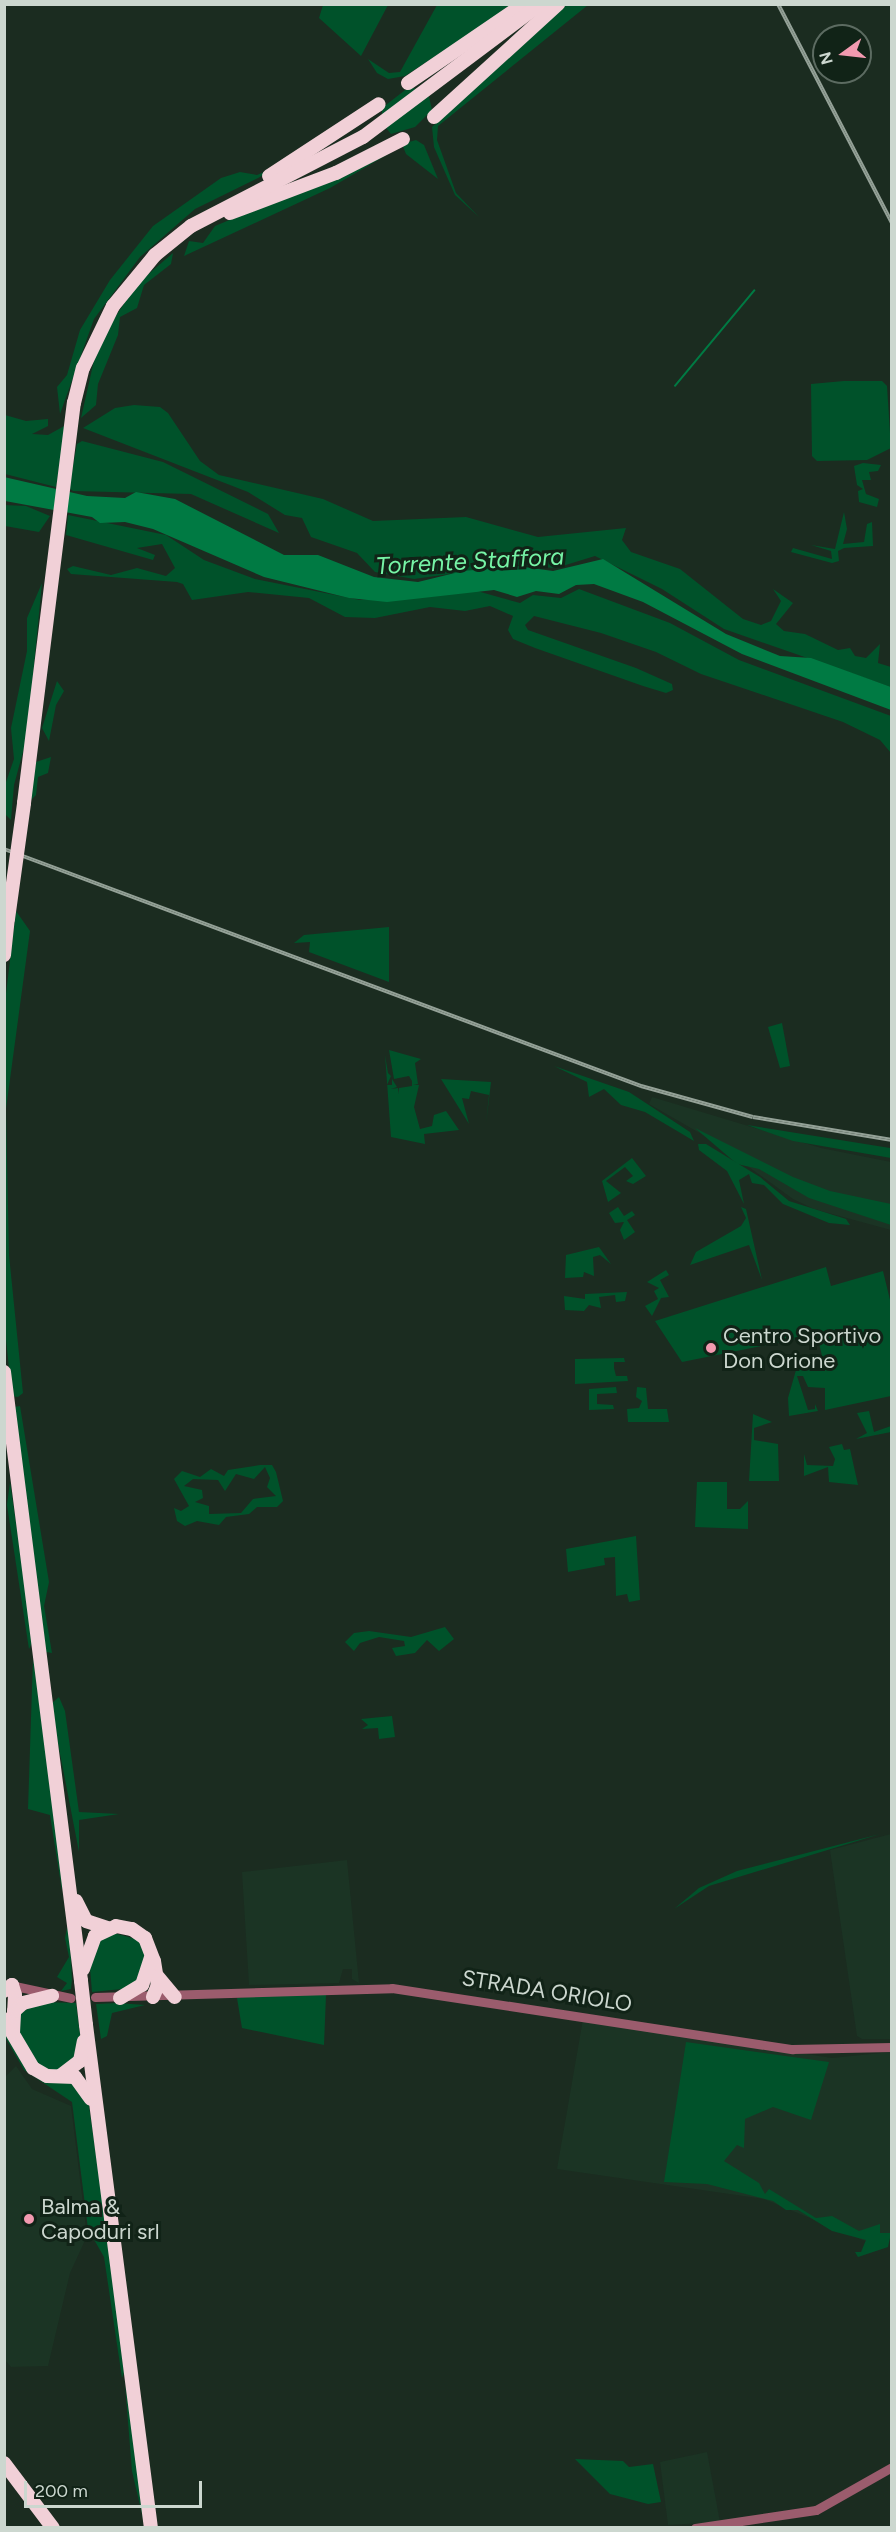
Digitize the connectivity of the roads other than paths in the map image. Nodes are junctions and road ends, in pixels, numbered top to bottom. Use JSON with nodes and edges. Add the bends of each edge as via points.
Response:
{"nodes":[{"id":1,"x":524,"y":4,"type":"edge"},
{"id":2,"x":540,"y":4,"type":"edge"},
{"id":3,"x":558,"y":4,"type":"edge"},
{"id":4,"x":408,"y":83,"type":"dead end"},
{"id":5,"x":379,"y":104,"type":"dead end"},
{"id":6,"x":434,"y":117,"type":"dead end"},
{"id":7,"x":403,"y":139,"type":"dead end"},
{"id":8,"x":191,"y":226,"type":"junction"},
{"id":9,"x":4,"y":955,"type":"edge"},
{"id":10,"x":4,"y":1372,"type":"edge"},
{"id":11,"x":69,"y":1888,"type":"junction"},
{"id":12,"x":108,"y":1928,"type":"junction"},
{"id":13,"x":81,"y":1972,"type":"junction"},
{"id":14,"x":152,"y":1977,"type":"junction"},
{"id":15,"x":7,"y":1986,"type":"edge"},
{"id":16,"x":52,"y":1996,"type":"junction"},
{"id":17,"x":95,"y":1997,"type":"dead end"},
{"id":18,"x":175,"y":1997,"type":"junction"},
{"id":19,"x":71,"y":1998,"type":"dead end"},
{"id":20,"x":120,"y":1998,"type":"junction"},
{"id":21,"x":153,"y":1998,"type":"junction"},
{"id":22,"x":9,"y":2015,"type":"edge"},
{"id":23,"x":86,"y":2025,"type":"junction"},
{"id":24,"x":891,"y":2047,"type":"edge"},
{"id":25,"x":60,"y":2076,"type":"junction"},
{"id":26,"x":97,"y":2111,"type":"junction"},
{"id":27,"x":4,"y":2463,"type":"edge"},
{"id":28,"x":891,"y":2467,"type":"edge"},
{"id":29,"x":4,"y":2477,"type":"edge"},
{"id":30,"x":42,"y":2528,"type":"edge"},
{"id":31,"x":53,"y":2528,"type":"edge"},
{"id":32,"x":151,"y":2528,"type":"edge"},
{"id":33,"x":695,"y":2528,"type":"edge"}],
"edges":[{"from":1,"to":4,"type":"highway"},
{"from":2,"to":8,"type":"highway","via":[[363,137]]},
{"from":3,"to":6,"type":"highway"},
{"from":5,"to":8,"type":"highway","via":[[297,161],[221,199],[198,215]]},
{"from":7,"to":8,"type":"highway","via":[[336,173]]},
{"from":8,"to":9,"type":"highway","bridge":true,"via":[[155,255],[112,306],[83,368],[74,403]]},
{"from":10,"to":11,"type":"highway"},
{"from":11,"to":12,"type":"highway","via":[[86,1922]]},
{"from":11,"to":13,"type":"highway"},
{"from":12,"to":13,"type":"highway","via":[[90,1942]]},
{"from":12,"to":14,"type":"highway","via":[[124,1927],[139,1933],[152,1953]]},
{"from":13,"to":23,"type":"highway","bridge":true},
{"from":14,"to":18,"type":"highway"},
{"from":14,"to":20,"type":"highway"},
{"from":14,"to":21,"type":"highway"},
{"from":15,"to":16,"type":"street"},
{"from":15,"to":22,"type":"highway"},
{"from":16,"to":19,"type":"street"},
{"from":16,"to":22,"type":"highway","via":[[32,2000]]},
{"from":17,"to":20,"type":"street","name":"STRADA ORIOLO"},
{"from":18,"to":21,"type":"street","name":"STRADA ORIOLO"},
{"from":18,"to":24,"type":"street","name":"STRADA ORIOLO","via":[[392,1988],[763,2046],[823,2052]]},
{"from":20,"to":21,"type":"street","name":"STRADA ORIOLO"},
{"from":22,"to":25,"type":"highway","via":[[16,2041],[37,2071]]},
{"from":23,"to":25,"type":"highway","via":[[82,2058]]},
{"from":23,"to":26,"type":"highway"},
{"from":25,"to":26,"type":"highway","via":[[75,2077],[84,2084]]},
{"from":26,"to":32,"type":"highway"},
{"from":27,"to":31,"type":"highway"},
{"from":28,"to":33,"type":"street","via":[[816,2510],[773,2520]]},
{"from":29,"to":30,"type":"highway"}]}
